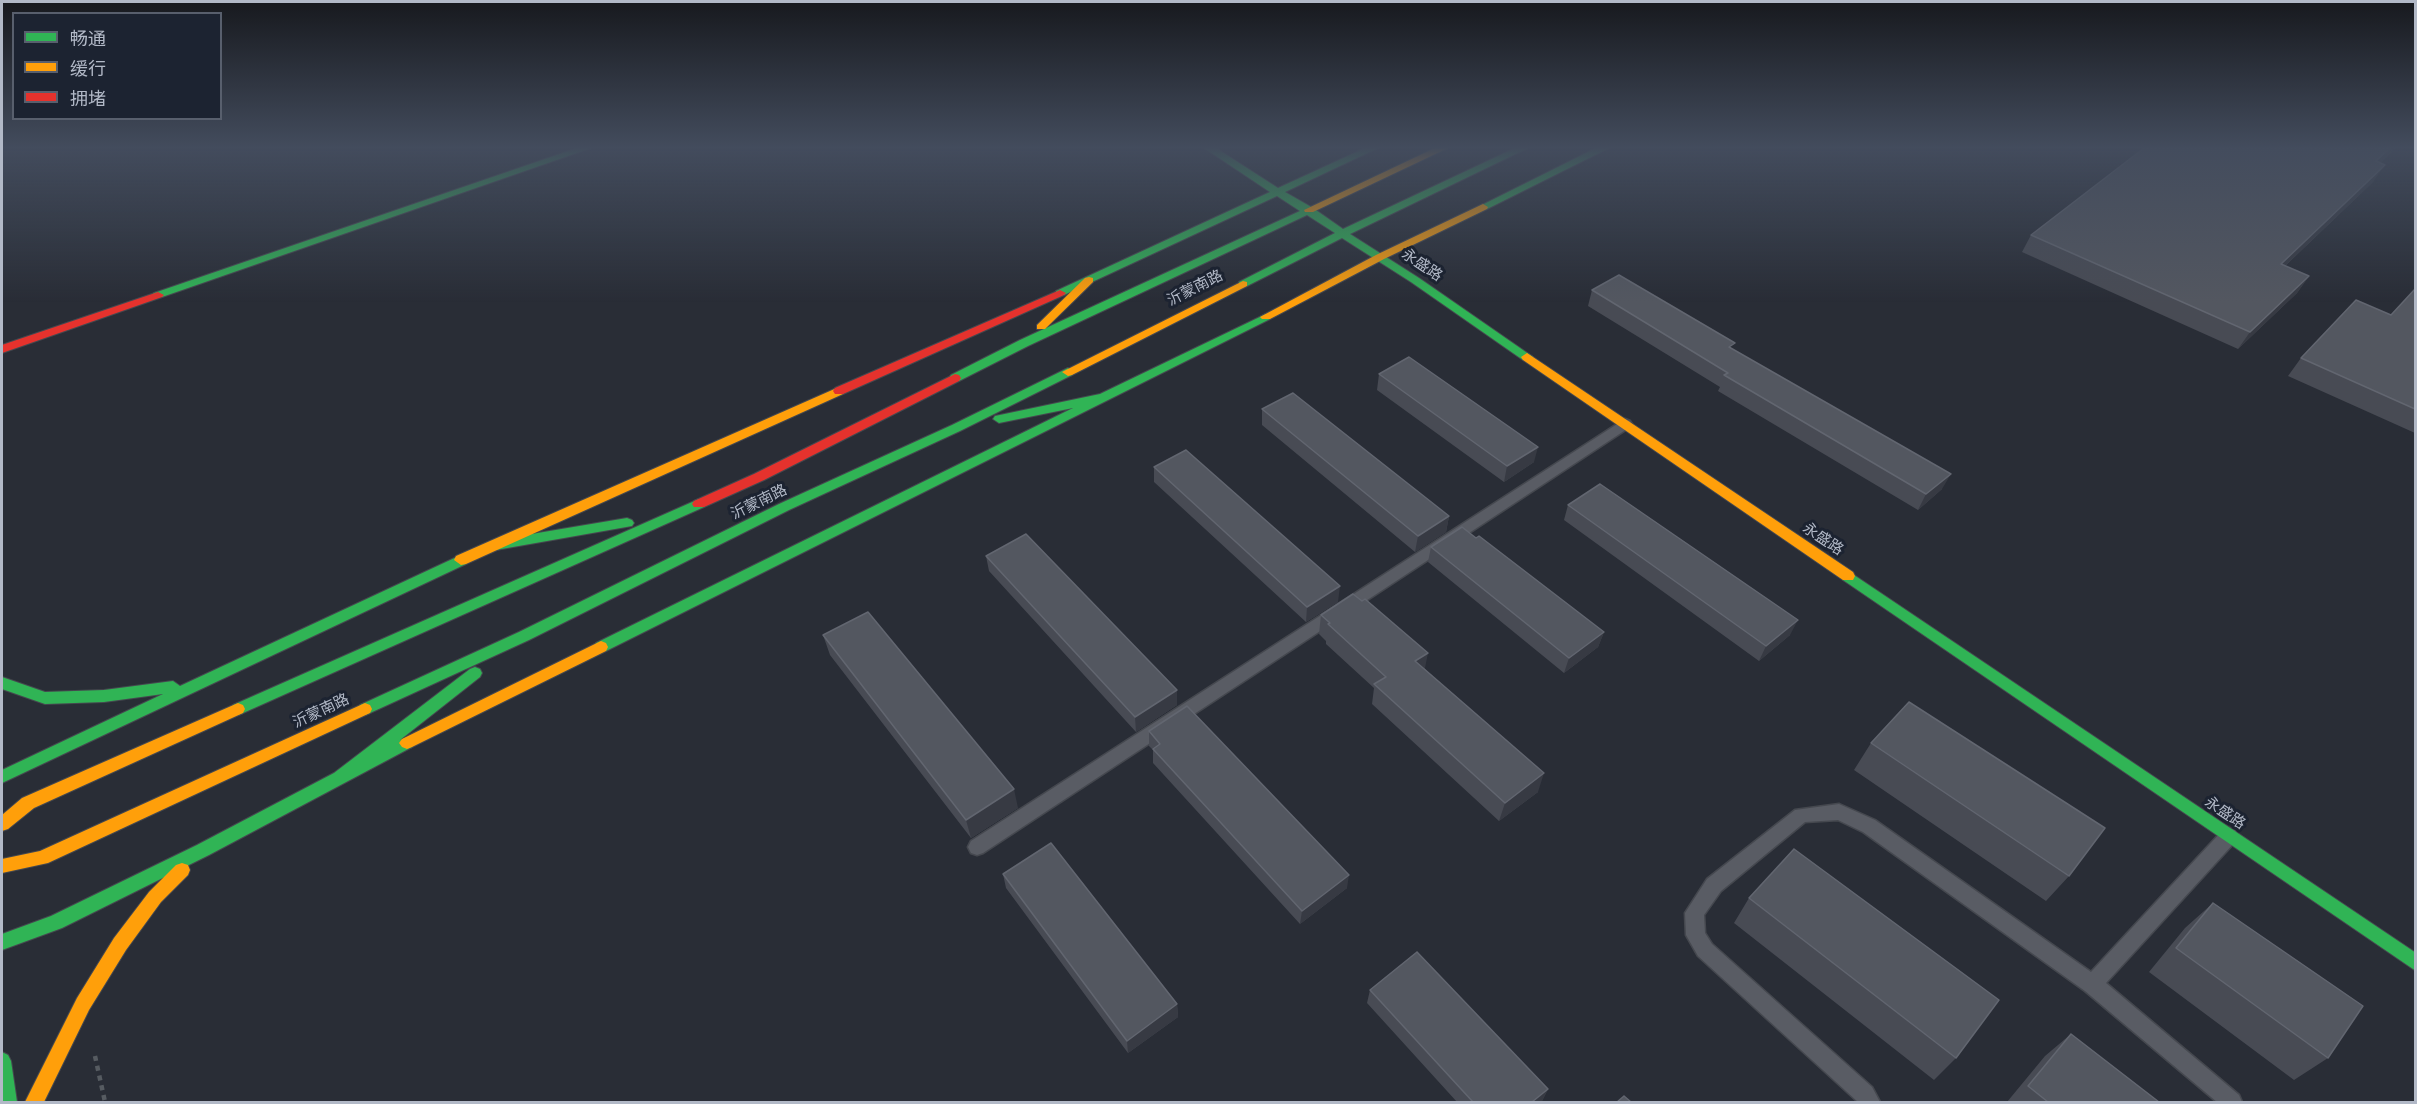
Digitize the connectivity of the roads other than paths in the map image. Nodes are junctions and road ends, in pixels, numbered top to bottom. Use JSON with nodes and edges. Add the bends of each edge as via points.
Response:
{"nodes":[{"id":1,"x":436,"y":200,"type":"edge"},
{"id":2,"x":1260,"y":200,"type":"edge"},
{"id":3,"x":1292,"y":200,"type":"edge"},
{"id":4,"x":1332,"y":200,"type":"edge"},
{"id":5,"x":1414,"y":200,"type":"edge"},
{"id":6,"x":1498,"y":200,"type":"edge"},
{"id":7,"x":1309,"y":210,"type":"junction"},
{"id":8,"x":1343,"y":233,"type":"junction"},
{"id":9,"x":1380,"y":257,"type":"junction"},
{"id":10,"x":1089,"y":280,"type":"junction"},
{"id":11,"x":1024,"y":344,"type":"junction"},
{"id":12,"x":2,"y":349,"type":"edge"},
{"id":13,"x":1102,"y":398,"type":"junction"},
{"id":14,"x":1625,"y":424,"type":"junction"},
{"id":15,"x":956,"y":428,"type":"junction"},
{"id":16,"x":676,"y":514,"type":"junction"},
{"id":17,"x":496,"y":545,"type":"junction"},
{"id":18,"x":524,"y":636,"type":"junction"},
{"id":19,"x":2,"y":683,"type":"edge"},
{"id":20,"x":204,"y":683,"type":"junction"},
{"id":21,"x":341,"y":776,"type":"junction"},
{"id":22,"x":2,"y":777,"type":"edge"},
{"id":23,"x":2,"y":824,"type":"edge"},
{"id":24,"x":2229,"y":836,"type":"junction"},
{"id":25,"x":977,"y":847,"type":"dead end"},
{"id":26,"x":203,"y":850,"type":"junction"},
{"id":27,"x":2,"y":866,"type":"edge"},
{"id":28,"x":2,"y":942,"type":"edge"},
{"id":29,"x":2415,"y":963,"type":"edge"},
{"id":30,"x":2092,"y":984,"type":"junction"},
{"id":31,"x":2,"y":1060,"type":"edge"},
{"id":32,"x":8,"y":1102,"type":"edge"},
{"id":33,"x":34,"y":1102,"type":"edge"},
{"id":34,"x":1870,"y":1102,"type":"edge"},
{"id":35,"x":2232,"y":1102,"type":"edge"}],
"edges":[{"from":1,"to":12,"type":"main road"},
{"from":2,"to":10,"type":"main road"},
{"from":3,"to":7,"type":"main road","name":"永盛路"},
{"from":4,"to":7,"type":"main road","name":"沂蒙南路"},
{"from":5,"to":8,"type":"main road","name":"沂蒙南路"},
{"from":6,"to":9,"type":"main road"},
{"from":7,"to":8,"type":"main road","name":"永盛路"},
{"from":7,"to":11,"type":"main road","name":"沂蒙南路"},
{"from":8,"to":9,"type":"main road","name":"永盛路"},
{"from":8,"to":15,"type":"main road","name":"沂蒙南路"},
{"from":9,"to":13,"type":"main road","via":[[1310,296]]},
{"from":9,"to":14,"type":"main road","name":"永盛路"},
{"from":10,"to":11,"type":"main road"},
{"from":10,"to":17,"type":"main road"},
{"from":11,"to":16,"type":"main road","name":"沂蒙南路","via":[[759,477]]},
{"from":13,"to":15,"type":"main road"},
{"from":13,"to":21,"type":"main road"},
{"from":14,"to":24,"type":"main road","name":"永盛路"},
{"from":14,"to":25,"type":"lane"},
{"from":15,"to":18,"type":"main road","name":"沂蒙南路","via":[[784,507]]},
{"from":16,"to":17,"type":"main road"},
{"from":16,"to":23,"type":"main road","name":"沂蒙南路","via":[[28,803]]},
{"from":17,"to":20,"type":"main road"},
{"from":18,"to":21,"type":"main road"},
{"from":18,"to":27,"type":"main road","name":"沂蒙南路","via":[[42,858]]},
{"from":19,"to":20,"type":"main road","via":[[45,698],[104,696]]},
{"from":20,"to":22,"type":"main road"},
{"from":21,"to":26,"type":"main road"},
{"from":24,"to":29,"type":"main road","name":"永盛路"},
{"from":24,"to":30,"type":"lane"},
{"from":26,"to":28,"type":"main road","via":[[56,922]]},
{"from":26,"to":33,"type":"main road","via":[[155,897],[120,944],[83,1004]]},
{"from":30,"to":34,"type":"lane","via":[[1869,826],[1839,812],[1801,815],[1714,885],[1694,913],[1696,934],[1705,950]]},
{"from":30,"to":35,"type":"lane"},
{"from":31,"to":32,"type":"main road"}]}
